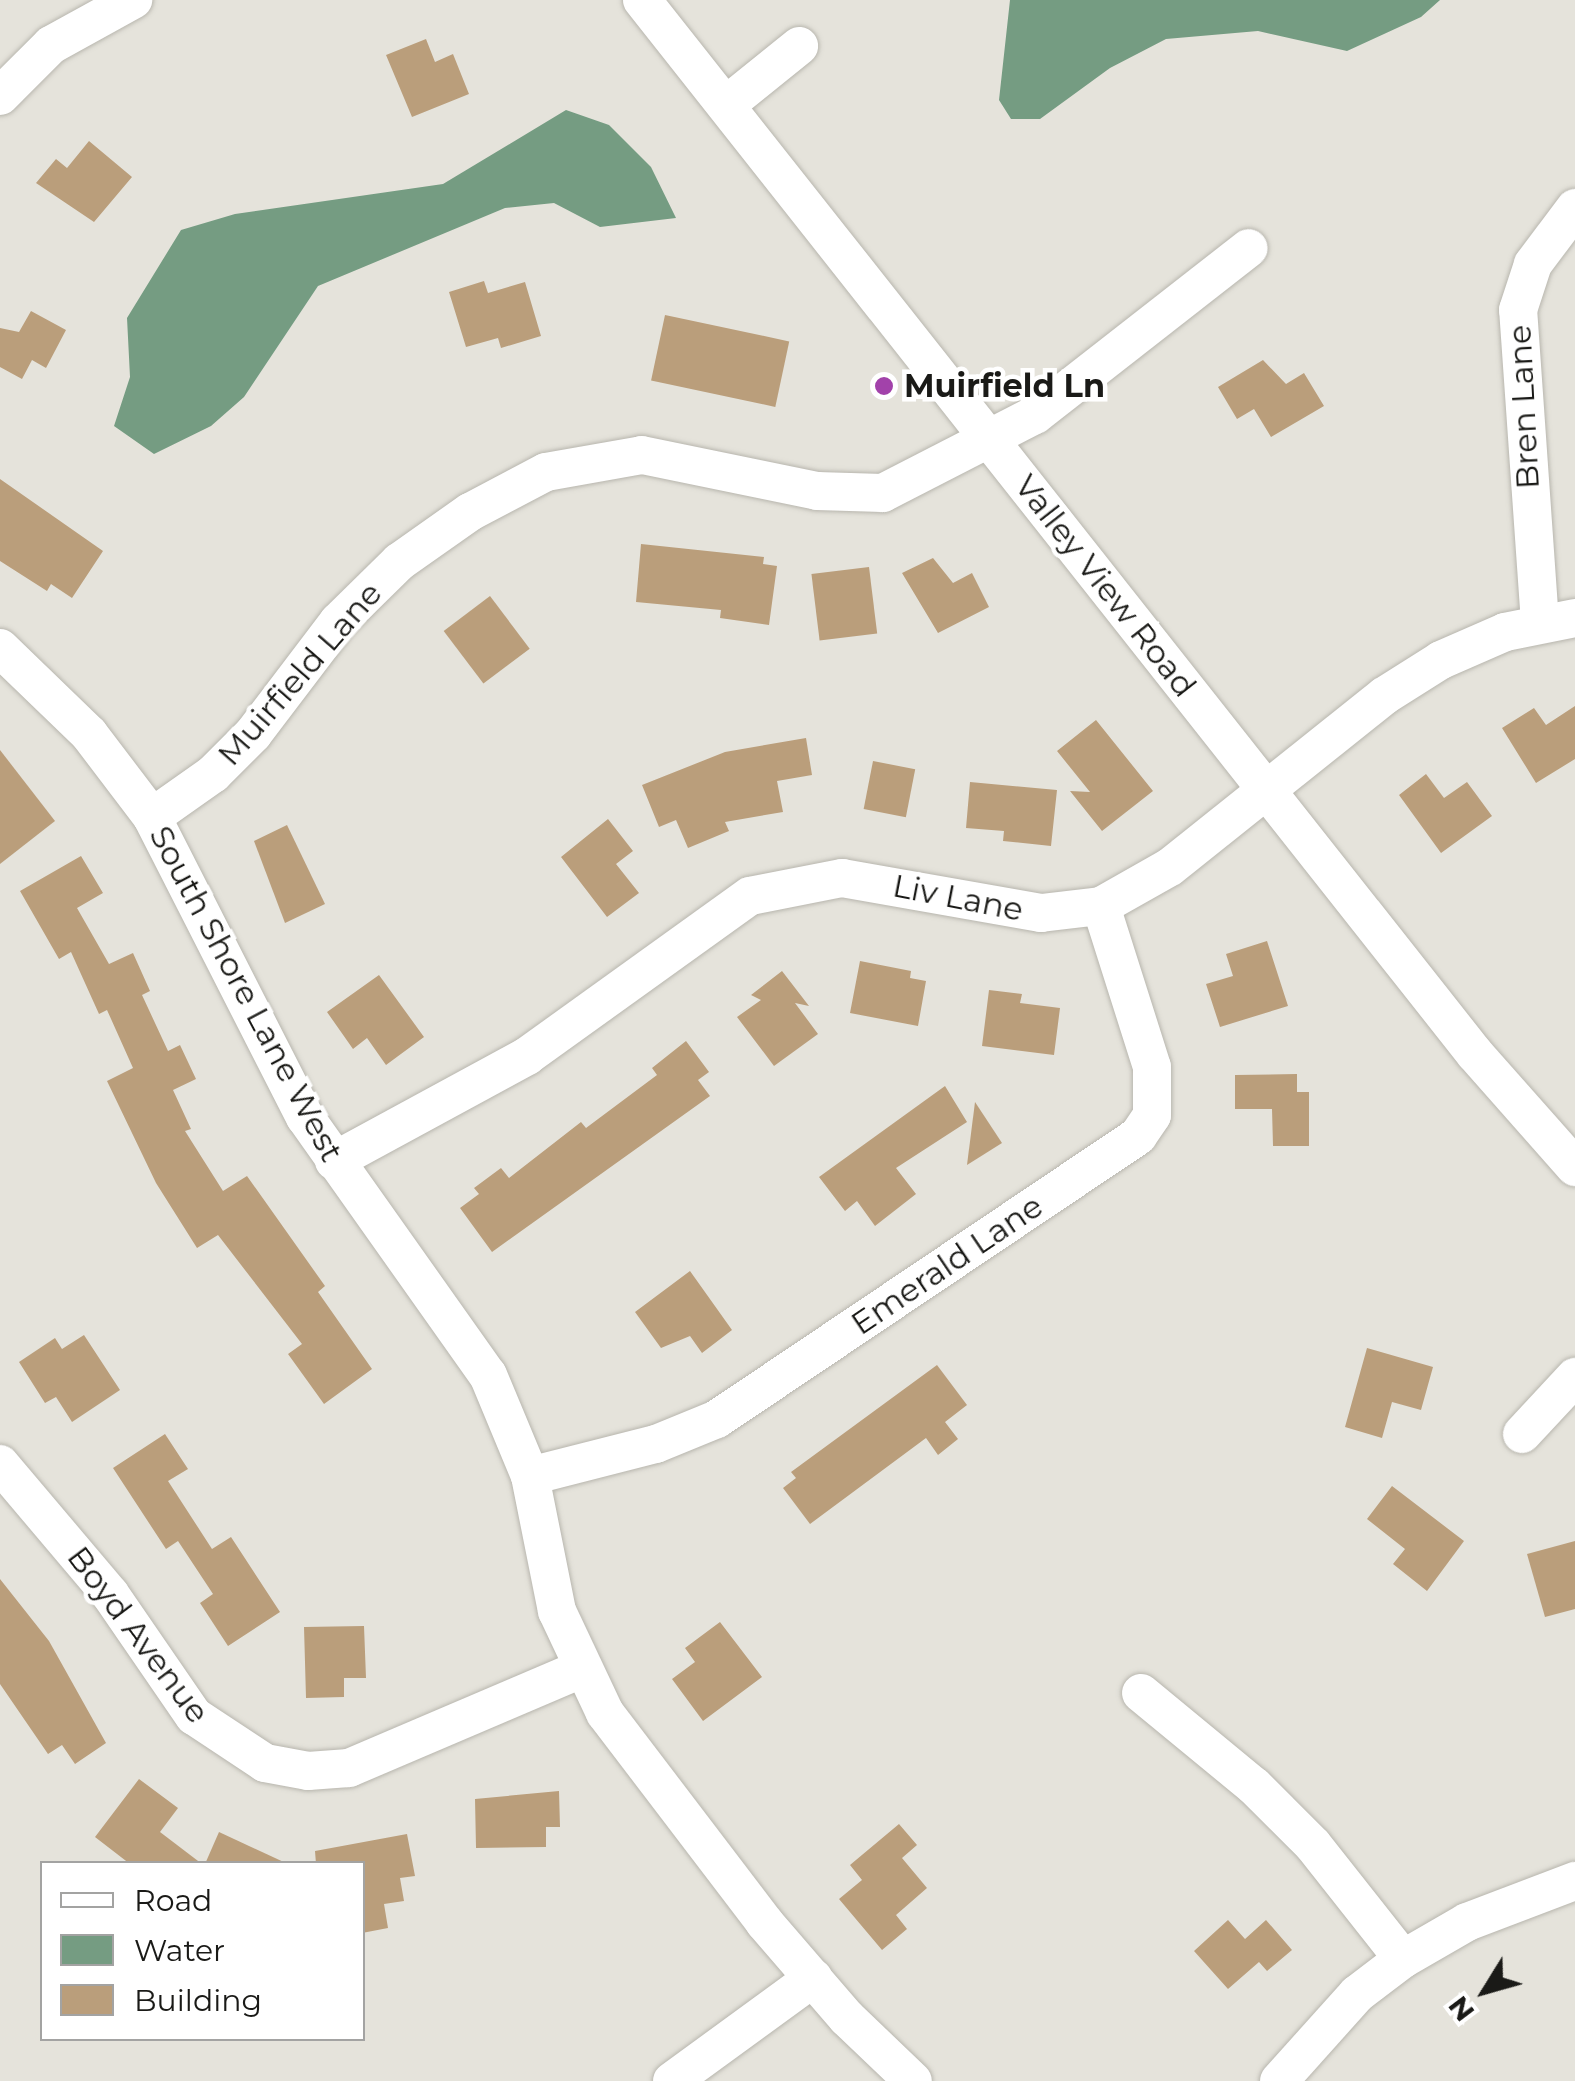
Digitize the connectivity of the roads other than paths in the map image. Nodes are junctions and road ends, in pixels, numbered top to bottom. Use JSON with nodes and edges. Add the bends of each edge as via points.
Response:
{"nodes":[{"id":1,"x":133,"y":0,"type":"edge"},
{"id":2,"x":642,"y":0,"type":"edge"},
{"id":3,"x":799,"y":46,"type":"dead end"},
{"id":4,"x":0,"y":96,"type":"edge"},
{"id":5,"x":726,"y":105,"type":"junction"},
{"id":6,"x":1575,"y":208,"type":"edge"},
{"id":7,"x":1250,"y":248,"type":"dead end"},
{"id":8,"x":989,"y":439,"type":"junction"},
{"id":9,"x":1557,"y":620,"type":"edge"},
{"id":10,"x":0,"y":648,"type":"edge"},
{"id":11,"x":1269,"y":793,"type":"junction"},
{"id":12,"x":152,"y":817,"type":"junction"},
{"id":13,"x":1101,"y":906,"type":"junction"},
{"id":14,"x":334,"y":1161,"type":"junction"},
{"id":15,"x":1575,"y":1167,"type":"edge"},
{"id":16,"x":1575,"y":1377,"type":"edge"},
{"id":17,"x":1522,"y":1434,"type":"dead end"},
{"id":18,"x":2,"y":1471,"type":"edge"},
{"id":19,"x":530,"y":1476,"type":"junction"},
{"id":20,"x":580,"y":1670,"type":"junction"},
{"id":21,"x":1140,"y":1694,"type":"dead end"},
{"id":22,"x":1575,"y":1881,"type":"edge"},
{"id":23,"x":1404,"y":1959,"type":"junction"},
{"id":24,"x":812,"y":1978,"type":"junction"},
{"id":25,"x":672,"y":2081,"type":"edge"},
{"id":26,"x":913,"y":2081,"type":"edge"},
{"id":27,"x":1280,"y":2081,"type":"edge"}],
"edges":[{"from":1,"to":4,"type":"street","via":[[51,45]]},
{"from":2,"to":5,"type":"street","name":"Valley View Road"},
{"from":3,"to":5,"type":"street"},
{"from":5,"to":8,"type":"street","name":"Valley View Road"},
{"from":6,"to":9,"type":"street","name":"Bren Lane","via":[[1533,264],[1518,310]]},
{"from":7,"to":8,"type":"street","name":"Muirfield Lane","via":[[1036,414]]},
{"from":8,"to":11,"type":"street","name":"Valley View Road"},
{"from":8,"to":12,"type":"street","name":"Muirfield Lane","via":[[884,492],[817,491],[642,455],[546,472],[470,512],[399,562],[338,622],[253,734],[214,774]]},
{"from":9,"to":11,"type":"street","name":"Liv Lane","via":[[1441,660],[1384,696]]},
{"from":10,"to":12,"type":"street","name":"South Shore Lane West","via":[[89,734]]},
{"from":11,"to":13,"type":"street","name":"Liv Lane","via":[[1144,885]]},
{"from":11,"to":15,"type":"street","name":"Valley View Road","via":[[1474,1054]]},
{"from":12,"to":14,"type":"street","name":"South Shore Lane West"},
{"from":13,"to":14,"type":"street","name":"Liv Lane","via":[[1041,913],[993,908],[842,878],[750,896],[528,1056]]},
{"from":13,"to":19,"type":"street","name":"Emerald Lane","via":[[1156,1092],[1152,1115],[1138,1136],[716,1419],[656,1444]]},
{"from":14,"to":19,"type":"street","name":"South Shore Lane West","via":[[488,1375]]},
{"from":16,"to":17,"type":"street"},
{"from":18,"to":20,"type":"street","name":"Boyd Avenue","via":[[110,1594],[194,1716],[265,1762],[308,1771],[349,1768]]},
{"from":19,"to":20,"type":"street","name":"South Shore Lane West","via":[[557,1612]]},
{"from":20,"to":24,"type":"street","name":"South Shore Lane West","via":[[634,1752]]},
{"from":21,"to":23,"type":"street","via":[[1229,1764],[1313,1845]]},
{"from":22,"to":23,"type":"street","via":[[1467,1922]]},
{"from":23,"to":27,"type":"street","via":[[1357,1994]]},
{"from":24,"to":25,"type":"street"},
{"from":24,"to":26,"type":"street","name":"South Shore Lane West"}]}
